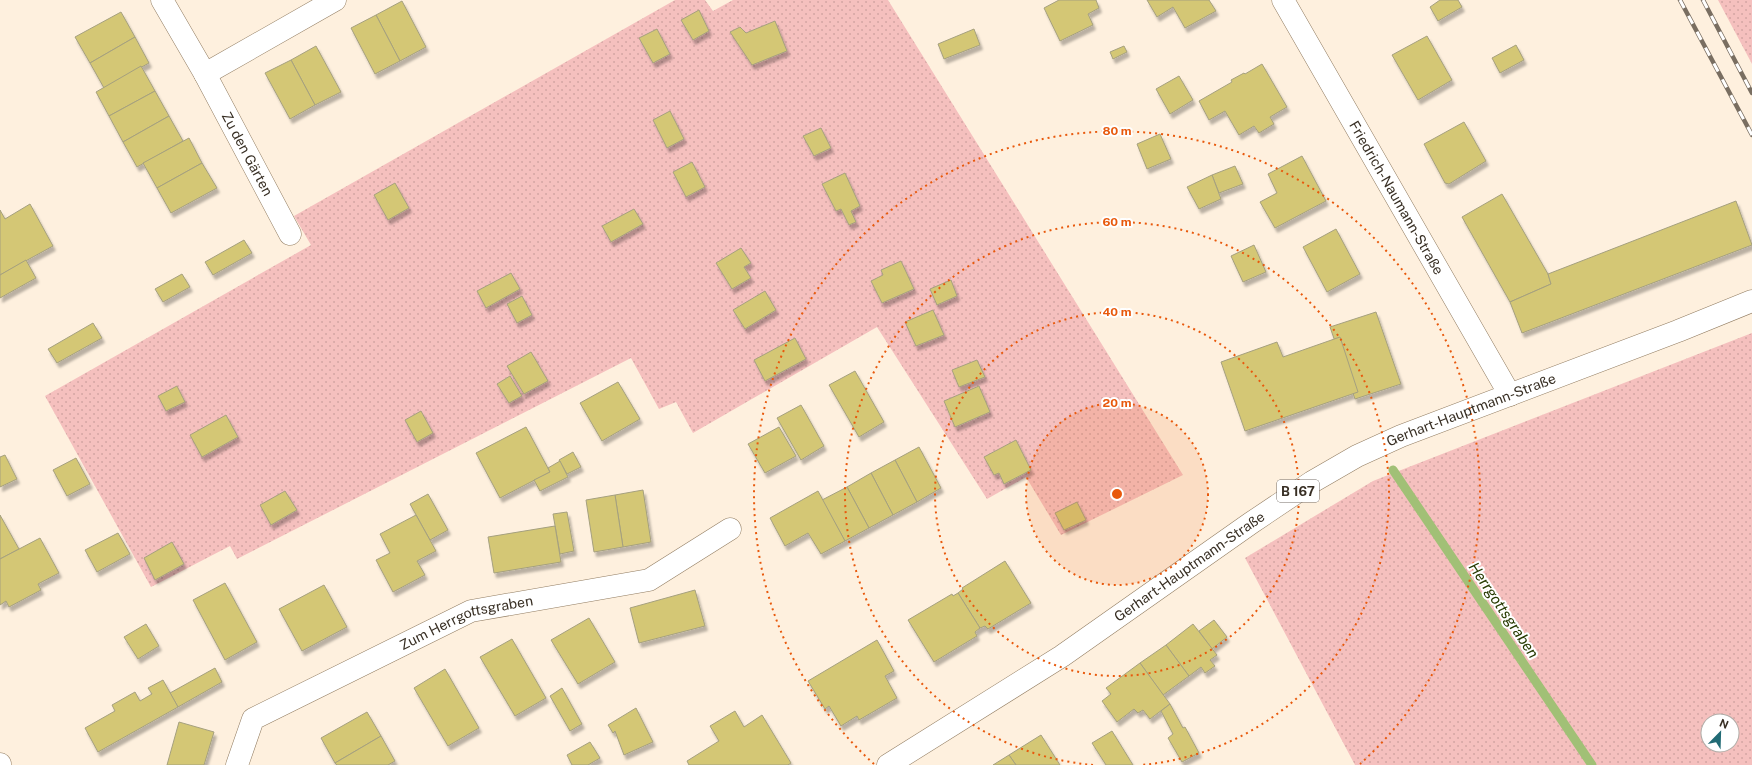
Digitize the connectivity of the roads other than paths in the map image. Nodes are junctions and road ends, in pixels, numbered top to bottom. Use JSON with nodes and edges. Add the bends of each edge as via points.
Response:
{"nodes":[{"id":1,"x":162,"y":0,"type":"edge"},
{"id":2,"x":335,"y":0,"type":"edge"},
{"id":3,"x":1283,"y":0,"type":"edge"},
{"id":4,"x":205,"y":74,"type":"junction"},
{"id":5,"x":290,"y":234,"type":"dead end"},
{"id":6,"x":1752,"y":301,"type":"edge"},
{"id":7,"x":1510,"y":395,"type":"junction"},
{"id":8,"x":730,"y":529,"type":"dead end"},
{"id":9,"x":238,"y":765,"type":"edge"},
{"id":10,"x":888,"y":765,"type":"edge"}],
"edges":[{"from":1,"to":4,"type":"street","name":"Zu den Gärten"},
{"from":2,"to":4,"type":"street"},
{"from":3,"to":7,"type":"street","name":"Friedrich-Naumann-Straße"},
{"from":4,"to":5,"type":"street","name":"Zu den Gärten"},
{"from":6,"to":7,"type":"street","name":"Gerhart-Hauptmann-Straße","number":"B 167"},
{"from":7,"to":10,"type":"street","name":"Gerhart-Hauptmann-Straße","number":"B 167","via":[[1401,436],[1338,467],[1251,523],[1062,656]]},
{"from":8,"to":9,"type":"street","name":"Zum Herrgottsgraben","via":[[649,580],[471,611],[253,719]]}]}
